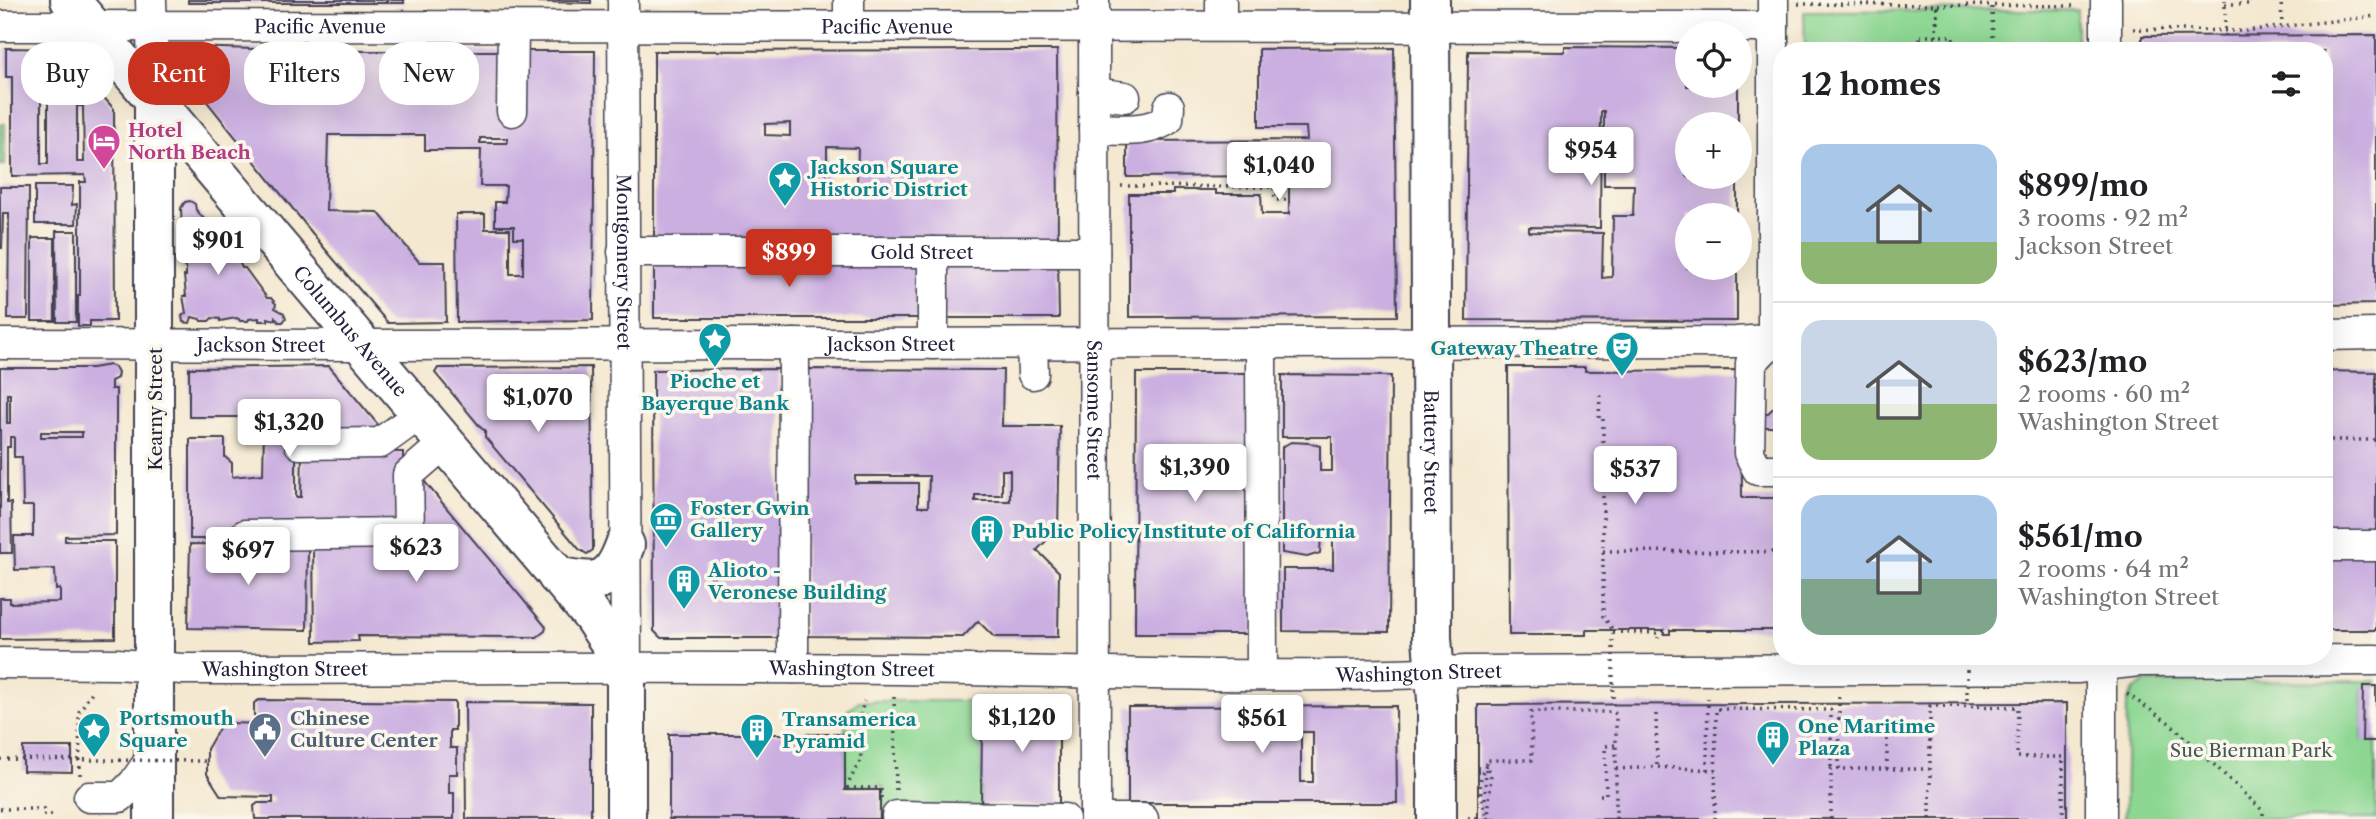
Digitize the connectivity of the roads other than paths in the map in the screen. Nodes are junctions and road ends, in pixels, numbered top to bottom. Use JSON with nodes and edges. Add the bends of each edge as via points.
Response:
{"nodes":[{"id":1,"x":2106,"y":0,"type":"edge"},
{"id":2,"x":1781,"y":10,"type":"edge"},
{"id":3,"x":80,"y":13,"type":"edge"},
{"id":4,"x":151,"y":13,"type":"edge"},
{"id":5,"x":623,"y":13,"type":"edge"},
{"id":6,"x":849,"y":13,"type":"edge"},
{"id":7,"x":1094,"y":13,"type":"edge"},
{"id":8,"x":1430,"y":13,"type":"edge"},
{"id":9,"x":1221,"y":14,"type":"edge"},
{"id":10,"x":0,"y":26,"type":"edge"},
{"id":11,"x":513,"y":26,"type":"junction"},
{"id":12,"x":152,"y":42,"type":"edge"},
{"id":13,"x":1781,"y":42,"type":"edge"},
{"id":14,"x":2106,"y":42,"type":"edge"},
{"id":15,"x":128,"y":70,"type":"edge"},
{"id":16,"x":1094,"y":93,"type":"junction"},
{"id":17,"x":1125,"y":97,"type":"dead end"},
{"id":18,"x":154,"y":105,"type":"edge"},
{"id":19,"x":157,"y":105,"type":"edge"},
{"id":20,"x":1169,"y":107,"type":"dead end"},
{"id":21,"x":512,"y":111,"type":"dead end"},
{"id":22,"x":1094,"y":129,"type":"junction"},
{"id":23,"x":623,"y":252,"type":"junction"},
{"id":24,"x":933,"y":252,"type":"junction"},
{"id":25,"x":1094,"y":252,"type":"junction"},
{"id":26,"x":2376,"y":334,"type":"edge"},
{"id":27,"x":2333,"y":335,"type":"edge"},
{"id":28,"x":1773,"y":342,"type":"edge"},
{"id":29,"x":0,"y":344,"type":"edge"},
{"id":30,"x":155,"y":344,"type":"junction"},
{"id":31,"x":624,"y":344,"type":"junction"},
{"id":32,"x":794,"y":344,"type":"junction"},
{"id":33,"x":933,"y":344,"type":"junction"},
{"id":34,"x":1032,"y":344,"type":"junction"},
{"id":35,"x":1094,"y":344,"type":"junction"},
{"id":36,"x":1261,"y":344,"type":"junction"},
{"id":37,"x":1431,"y":344,"type":"junction"},
{"id":38,"x":361,"y":345,"type":"junction"},
{"id":39,"x":1773,"y":346,"type":"edge"},
{"id":40,"x":1033,"y":374,"type":"dead end"},
{"id":41,"x":420,"y":414,"type":"junction"},
{"id":42,"x":445,"y":443,"type":"junction"},
{"id":43,"x":300,"y":444,"type":"dead end"},
{"id":44,"x":1773,"y":470,"type":"edge"},
{"id":45,"x":245,"y":535,"type":"dead end"},
{"id":46,"x":625,"y":545,"type":"junction"},
{"id":47,"x":2333,"y":546,"type":"edge"},
{"id":48,"x":2376,"y":546,"type":"edge"},
{"id":49,"x":557,"y":576,"type":"junction"},
{"id":50,"x":2333,"y":660,"type":"edge"},
{"id":51,"x":2376,"y":660,"type":"edge"},
{"id":52,"x":0,"y":663,"type":"edge"},
{"id":53,"x":2080,"y":665,"type":"edge"},
{"id":54,"x":2102,"y":665,"type":"edge"},
{"id":55,"x":154,"y":667,"type":"junction"},
{"id":56,"x":626,"y":667,"type":"junction"},
{"id":57,"x":793,"y":668,"type":"junction"},
{"id":58,"x":1094,"y":673,"type":"junction"},
{"id":59,"x":1435,"y":673,"type":"junction"},
{"id":60,"x":1262,"y":674,"type":"junction"},
{"id":61,"x":154,"y":754,"type":"junction"},
{"id":62,"x":85,"y":788,"type":"road end"},
{"id":63,"x":889,"y":812,"type":"road end"},
{"id":64,"x":154,"y":819,"type":"edge"},
{"id":65,"x":626,"y":819,"type":"edge"},
{"id":66,"x":1064,"y":819,"type":"edge"},
{"id":67,"x":1095,"y":819,"type":"edge"},
{"id":68,"x":1143,"y":819,"type":"edge"},
{"id":69,"x":1437,"y":819,"type":"edge"},
{"id":70,"x":2101,"y":819,"type":"edge"}],
"edges":[{"from":1,"to":14,"type":"street"},
{"from":2,"to":8,"type":"street","name":"Pacific Avenue"},
{"from":2,"to":13,"type":"street"},
{"from":3,"to":4,"type":"street","name":"Pacific Avenue"},
{"from":3,"to":10,"type":"street","name":"Pacific Avenue"},
{"from":3,"to":15,"type":"main road","name":"Columbus Avenue"},
{"from":4,"to":11,"type":"street","name":"Pacific Avenue"},
{"from":4,"to":12,"type":"street","name":"Kearny Street"},
{"from":5,"to":6,"type":"street","name":"Pacific Avenue"},
{"from":5,"to":11,"type":"street","name":"Pacific Avenue"},
{"from":5,"to":23,"type":"street","name":"Montgomery Street"},
{"from":6,"to":7,"type":"street","name":"Pacific Avenue"},
{"from":7,"to":9,"type":"street","name":"Pacific Avenue"},
{"from":7,"to":16,"type":"street","name":"Sansome Street"},
{"from":8,"to":9,"type":"street","name":"Pacific Avenue"},
{"from":8,"to":37,"type":"main road","name":"Battery Street"},
{"from":11,"to":21,"type":"street"},
{"from":16,"to":17,"type":"street"},
{"from":16,"to":22,"type":"street","name":"Sansome Street"},
{"from":18,"to":30,"type":"main road","name":"Kearny Street"},
{"from":19,"to":38,"type":"main road","name":"Columbus Avenue"},
{"from":20,"to":22,"type":"street","via":[[1168,119],[1158,126]]},
{"from":22,"to":25,"type":"street","name":"Sansome Street"},
{"from":23,"to":24,"type":"street","name":"Gold Street"},
{"from":23,"to":31,"type":"street","name":"Montgomery Street"},
{"from":24,"to":25,"type":"street","name":"Gold Street"},
{"from":24,"to":33,"type":"street"},
{"from":25,"to":35,"type":"street","name":"Sansome Street"},
{"from":26,"to":27,"type":"street"},
{"from":28,"to":37,"type":"street","name":"Jackson Street"},
{"from":29,"to":30,"type":"street","name":"Jackson Street"},
{"from":30,"to":38,"type":"street","name":"Jackson Street"},
{"from":30,"to":55,"type":"main road","name":"Kearny Street"},
{"from":31,"to":32,"type":"street","name":"Jackson Street"},
{"from":31,"to":38,"type":"street","name":"Jackson Street"},
{"from":31,"to":46,"type":"street","name":"Montgomery Street"},
{"from":32,"to":33,"type":"street","name":"Jackson Street"},
{"from":32,"to":57,"type":"street"},
{"from":33,"to":34,"type":"street","name":"Jackson Street"},
{"from":34,"to":35,"type":"street","name":"Jackson Street"},
{"from":34,"to":40,"type":"street"},
{"from":35,"to":36,"type":"street","name":"Jackson Street"},
{"from":35,"to":58,"type":"street","name":"Sansome Street"},
{"from":36,"to":37,"type":"street","name":"Jackson Street"},
{"from":36,"to":60,"type":"street"},
{"from":37,"to":59,"type":"main road","name":"Battery Street"},
{"from":38,"to":41,"type":"main road","name":"Columbus Avenue"},
{"from":39,"to":44,"type":"street","via":[[1751,363],[1749,453],[1758,470]]},
{"from":41,"to":42,"type":"main road","name":"Columbus Avenue"},
{"from":41,"to":43,"type":"street","via":[[380,443]]},
{"from":42,"to":45,"type":"street","via":[[408,475],[409,533]]},
{"from":42,"to":49,"type":"main road","name":"Columbus Avenue"},
{"from":46,"to":49,"type":"main road","via":[[603,579]]},
{"from":46,"to":56,"type":"street","name":"Montgomery Street"},
{"from":47,"to":48,"type":"street"},
{"from":49,"to":56,"type":"main road","name":"Columbus Avenue"},
{"from":50,"to":51,"type":"street","name":"Washington Street"},
{"from":52,"to":55,"type":"street","name":"Washington Street"},
{"from":53,"to":59,"type":"street","name":"Washington Street"},
{"from":54,"to":70,"type":"street"},
{"from":55,"to":56,"type":"street","name":"Washington Street"},
{"from":55,"to":61,"type":"main road","name":"Kearny Street"},
{"from":56,"to":57,"type":"street","name":"Washington Street"},
{"from":56,"to":65,"type":"main road","name":"Montgomery Street"},
{"from":57,"to":58,"type":"street","name":"Washington Street"},
{"from":58,"to":60,"type":"street","name":"Washington Street"},
{"from":58,"to":67,"type":"street","name":"Sansome Street"},
{"from":59,"to":60,"type":"street","name":"Washington Street"},
{"from":59,"to":69,"type":"main road","name":"Battery Street"},
{"from":61,"to":62,"type":"street","via":[[120,797]]},
{"from":61,"to":64,"type":"main road","name":"Kearny Street"},
{"from":63,"to":66,"type":"street"},
{"from":67,"to":68,"type":"street"}]}
